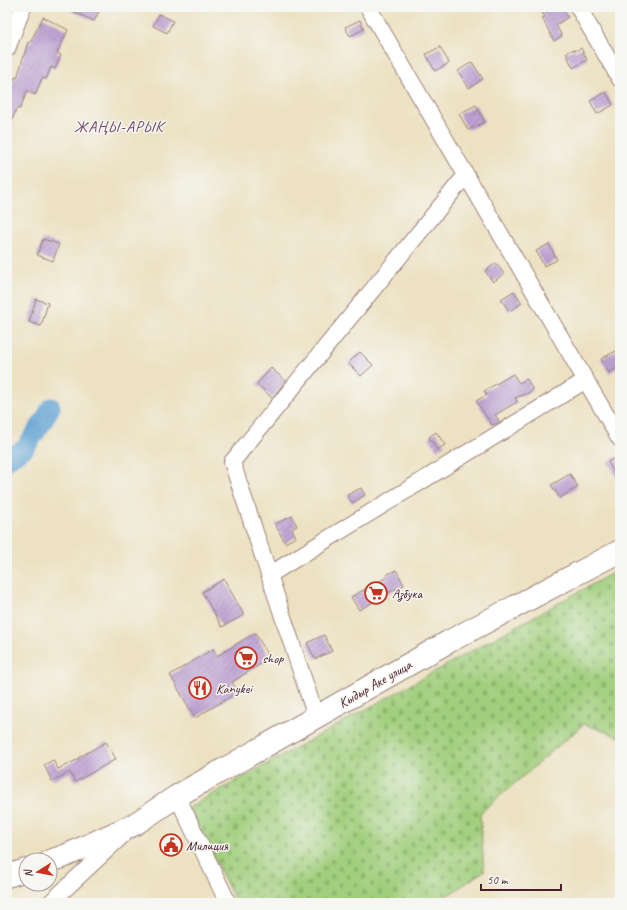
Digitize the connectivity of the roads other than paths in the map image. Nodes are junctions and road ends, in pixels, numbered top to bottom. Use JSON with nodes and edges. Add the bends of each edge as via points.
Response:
{"nodes":[{"id":1,"x":23,"y":7,"type":"edge"},
{"id":2,"x":368,"y":7,"type":"edge"},
{"id":3,"x":578,"y":7,"type":"edge"},
{"id":4,"x":7,"y":49,"type":"edge"},
{"id":5,"x":620,"y":79,"type":"edge"},
{"id":6,"x":466,"y":175,"type":"junction"},
{"id":7,"x":586,"y":380,"type":"junction"},
{"id":8,"x":620,"y":439,"type":"edge"},
{"id":9,"x":620,"y":551,"type":"edge"},
{"id":10,"x":269,"y":575,"type":"junction"},
{"id":11,"x":316,"y":717,"type":"junction"},
{"id":12,"x":177,"y":796,"type":"junction"},
{"id":13,"x":135,"y":824,"type":"junction"},
{"id":14,"x":58,"y":858,"type":"edge"},
{"id":15,"x":18,"y":873,"type":"edge"},
{"id":16,"x":7,"y":876,"type":"edge"},
{"id":17,"x":50,"y":903,"type":"edge"},
{"id":18,"x":228,"y":903,"type":"edge"}],
"edges":[{"from":1,"to":4,"type":"street"},
{"from":2,"to":6,"type":"street"},
{"from":3,"to":5,"type":"street"},
{"from":6,"to":7,"type":"street"},
{"from":6,"to":10,"type":"street","via":[[232,462]]},
{"from":7,"to":8,"type":"street"},
{"from":7,"to":10,"type":"street"},
{"from":9,"to":11,"type":"highway","name":"Кыдыр Аке улица","via":[[448,642]]},
{"from":10,"to":11,"type":"street"},
{"from":11,"to":12,"type":"highway","name":"Кыдыр Аке улица"},
{"from":12,"to":13,"type":"highway","name":"Кыдыр Аке улица"},
{"from":12,"to":18,"type":"street"},
{"from":13,"to":14,"type":"highway","name":"Кыдыр Аке улица"},
{"from":13,"to":17,"type":"street"},
{"from":15,"to":16,"type":"highway"}]}
